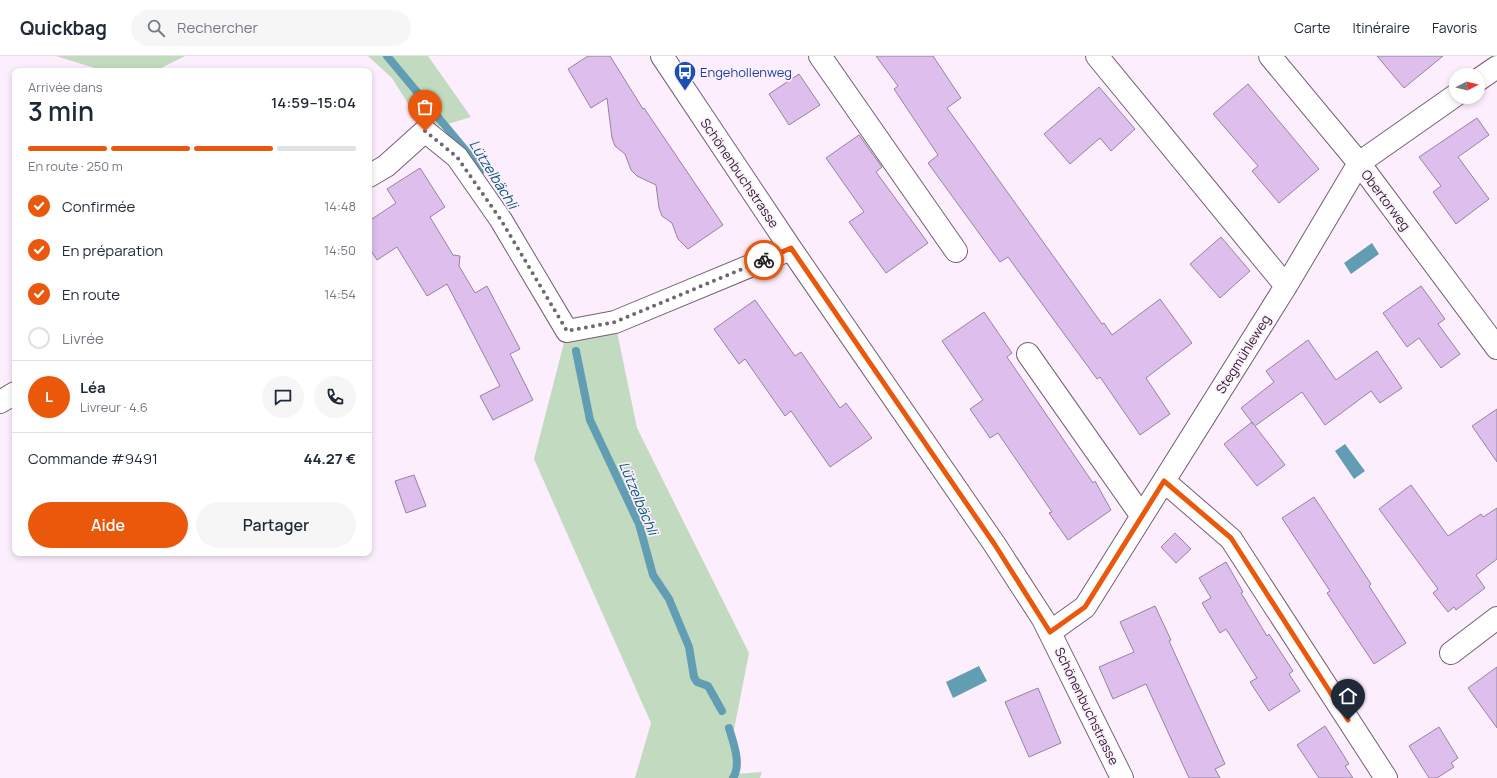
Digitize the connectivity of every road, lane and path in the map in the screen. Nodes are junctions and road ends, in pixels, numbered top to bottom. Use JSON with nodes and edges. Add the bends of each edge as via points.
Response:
{"nodes":[{"id":1,"x":662,"y":56,"type":"edge"},
{"id":2,"x":820,"y":56,"type":"edge"},
{"id":3,"x":1097,"y":56,"type":"edge"},
{"id":4,"x":1270,"y":56,"type":"edge"},
{"id":5,"x":1497,"y":67,"type":"edge"},
{"id":6,"x":1485,"y":75,"type":"edge"},
{"id":7,"x":1449,"y":100,"type":"edge"},
{"id":8,"x":1359,"y":163,"type":"junction"},
{"id":9,"x":372,"y":174,"type":"edge"},
{"id":10,"x":791,"y":248,"type":"junction"},
{"id":11,"x":956,"y":251,"type":"dead end"},
{"id":12,"x":1286,"y":286,"type":"junction"},
{"id":13,"x":1497,"y":348,"type":"edge"},
{"id":14,"x":1028,"y":354,"type":"dead end"},
{"id":15,"x":12,"y":395,"type":"edge"},
{"id":16,"x":0,"y":402,"type":"edge"},
{"id":17,"x":1164,"y":481,"type":"junction"},
{"id":18,"x":1141,"y":515,"type":"junction"},
{"id":19,"x":1497,"y":618,"type":"edge"},
{"id":20,"x":1050,"y":632,"type":"junction"},
{"id":21,"x":1451,"y":653,"type":"dead end"},
{"id":22,"x":1122,"y":778,"type":"edge"},
{"id":23,"x":1386,"y":778,"type":"edge"}],
"edges":[{"from":1,"to":10,"type":"street","name":"Schönenbuchstrasse"},
{"from":2,"to":11,"type":"street"},
{"from":3,"to":12,"type":"street"},
{"from":4,"to":8,"type":"street","name":"Obertorweg"},
{"from":5,"to":6,"type":"street"},
{"from":7,"to":8,"type":"street","name":"Stegmühleweg"},
{"from":8,"to":12,"type":"street","name":"Stegmühleweg"},
{"from":8,"to":13,"type":"street","name":"Obertorweg"},
{"from":9,"to":10,"type":"street","via":[[386,166],[425,131],[457,157],[501,220],[567,331],[615,322]]},
{"from":10,"to":20,"type":"street","name":"Schönenbuchstrasse","via":[[995,545]]},
{"from":12,"to":17,"type":"street","name":"Stegmühleweg"},
{"from":14,"to":18,"type":"street"},
{"from":15,"to":16,"type":"street"},
{"from":17,"to":18,"type":"street","name":"Stegmühleweg"},
{"from":17,"to":23,"type":"street","via":[[1231,538]]},
{"from":18,"to":20,"type":"street","name":"Stegmühleweg","via":[[1085,607]]},
{"from":19,"to":21,"type":"street"},
{"from":20,"to":22,"type":"street","name":"Schönenbuchstrasse"}]}
